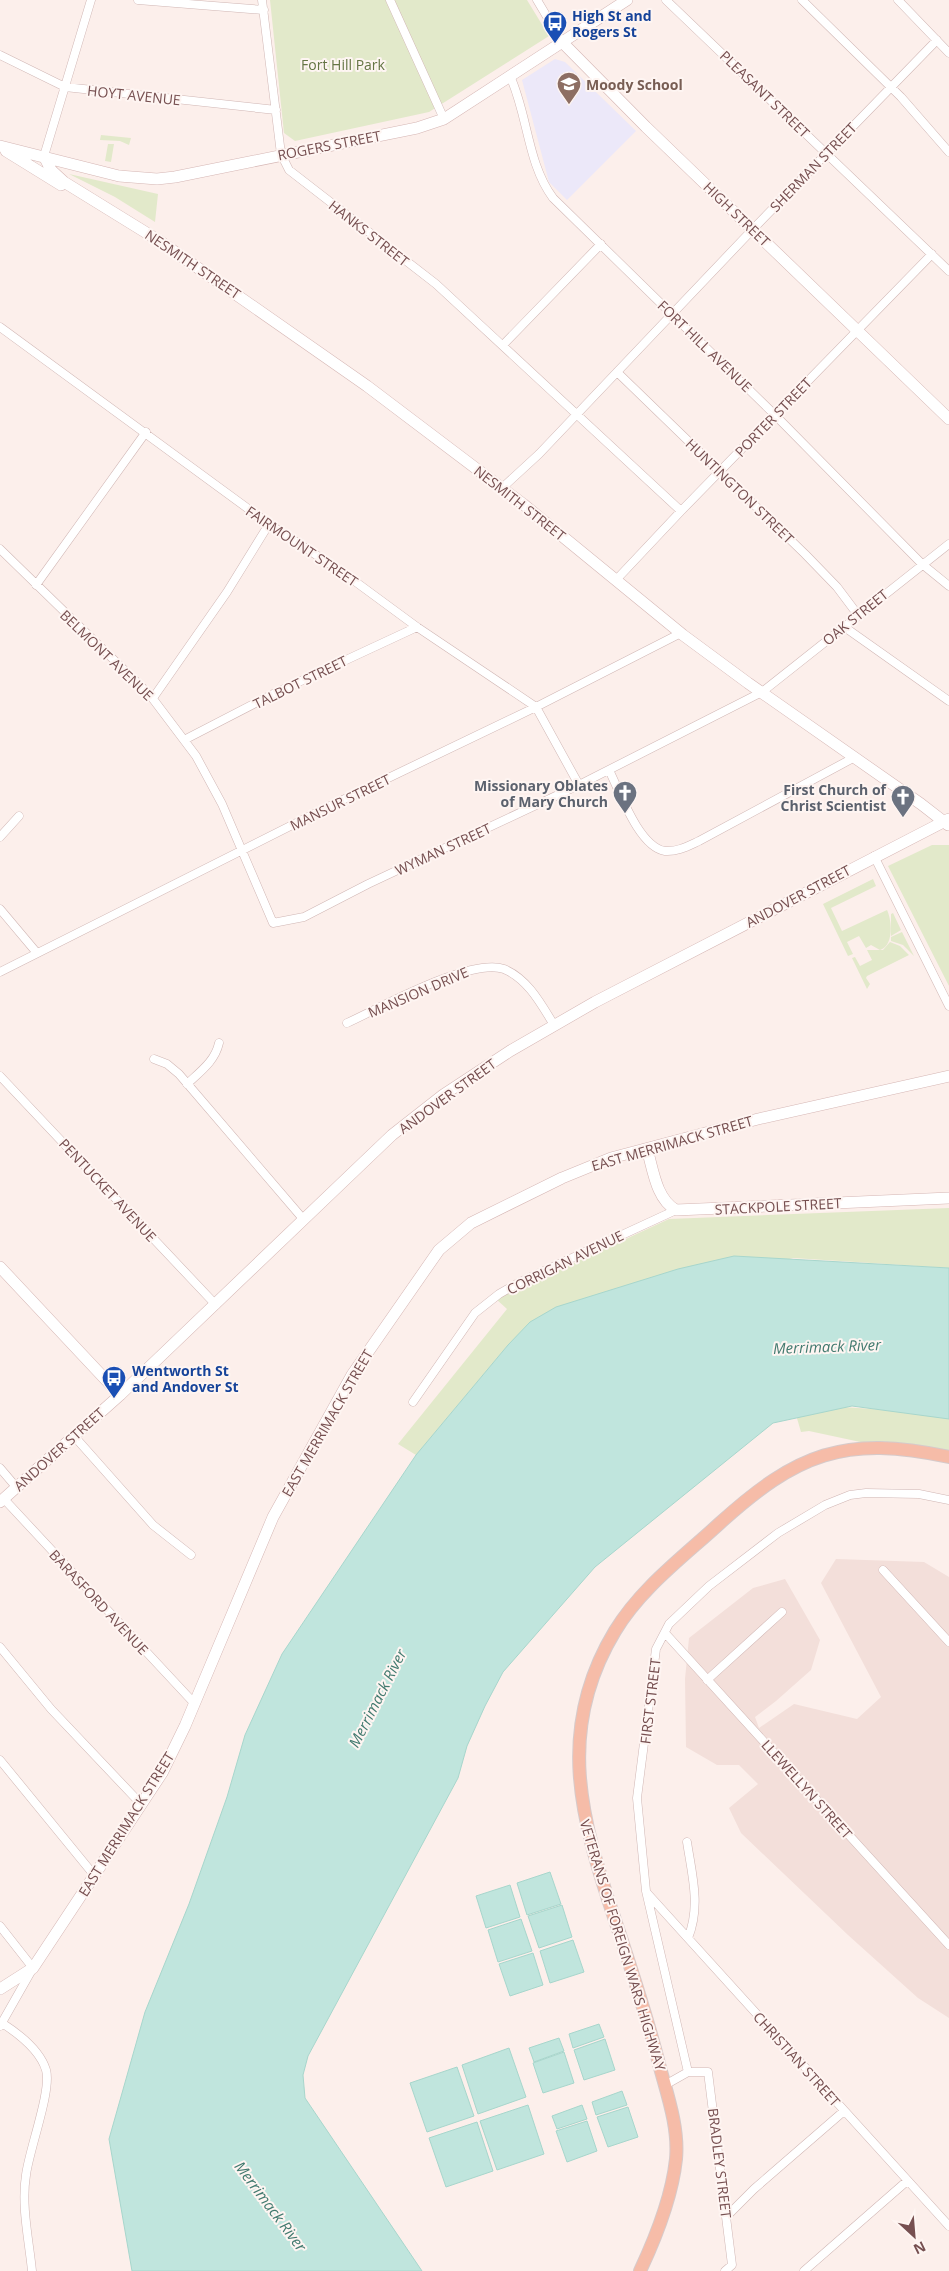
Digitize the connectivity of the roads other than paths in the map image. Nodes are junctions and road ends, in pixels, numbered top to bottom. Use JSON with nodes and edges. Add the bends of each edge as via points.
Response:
{"nodes":[{"id":1,"x":91,"y":0,"type":"edge"},
{"id":2,"x":138,"y":0,"type":"edge"},
{"id":3,"x":262,"y":0,"type":"edge"},
{"id":4,"x":390,"y":0,"type":"edge"},
{"id":5,"x":537,"y":0,"type":"edge"},
{"id":6,"x":627,"y":0,"type":"edge"},
{"id":7,"x":666,"y":0,"type":"edge"},
{"id":8,"x":802,"y":0,"type":"edge"},
{"id":9,"x":898,"y":0,"type":"edge"},
{"id":10,"x":264,"y":10,"type":"junction"},
{"id":11,"x":937,"y":40,"type":"junction"},
{"id":12,"x":562,"y":42,"type":"junction"},
{"id":13,"x":949,"y":53,"type":"edge"},
{"id":14,"x":0,"y":55,"type":"edge"},
{"id":15,"x":510,"y":76,"type":"junction"},
{"id":16,"x":64,"y":87,"type":"junction"},
{"id":17,"x":891,"y":88,"type":"junction"},
{"id":18,"x":276,"y":110,"type":"junction"},
{"id":19,"x":444,"y":119,"type":"junction"},
{"id":20,"x":0,"y":146,"type":"edge"},
{"id":21,"x":949,"y":152,"type":"edge"},
{"id":22,"x":827,"y":153,"type":"junction"},
{"id":23,"x":281,"y":154,"type":"junction"},
{"id":24,"x":44,"y":156,"type":"junction"},
{"id":25,"x":80,"y":194,"type":"junction"},
{"id":26,"x":753,"y":229,"type":"junction"},
{"id":27,"x":601,"y":244,"type":"junction"},
{"id":28,"x":932,"y":254,"type":"junction"},
{"id":29,"x":949,"y":271,"type":"edge"},
{"id":30,"x":672,"y":314,"type":"junction"},
{"id":31,"x":0,"y":327,"type":"edge"},
{"id":32,"x":857,"y":330,"type":"junction"},
{"id":33,"x":503,"y":345,"type":"junction"},
{"id":34,"x":617,"y":372,"type":"junction"},
{"id":35,"x":576,"y":415,"type":"junction"},
{"id":36,"x":775,"y":415,"type":"junction"},
{"id":37,"x":949,"y":419,"type":"edge"},
{"id":38,"x":146,"y":432,"type":"junction"},
{"id":39,"x":721,"y":472,"type":"junction"},
{"id":40,"x":502,"y":488,"type":"junction"},
{"id":41,"x":681,"y":511,"type":"junction"},
{"id":42,"x":269,"y":524,"type":"junction"},
{"id":43,"x":949,"y":544,"type":"edge"},
{"id":44,"x":0,"y":549,"type":"edge"},
{"id":45,"x":922,"y":564,"type":"junction"},
{"id":46,"x":616,"y":580,"type":"junction"},
{"id":47,"x":36,"y":585,"type":"junction"},
{"id":48,"x":949,"y":586,"type":"edge"},
{"id":49,"x":858,"y":615,"type":"junction"},
{"id":50,"x":843,"y":626,"type":"junction"},
{"id":51,"x":417,"y":627,"type":"junction"},
{"id":52,"x":681,"y":634,"type":"junction"},
{"id":53,"x":762,"y":692,"type":"junction"},
{"id":54,"x":153,"y":698,"type":"junction"},
{"id":55,"x":949,"y":701,"type":"edge"},
{"id":56,"x":536,"y":707,"type":"junction"},
{"id":57,"x":184,"y":740,"type":"junction"},
{"id":58,"x":855,"y":757,"type":"junction"},
{"id":59,"x":609,"y":770,"type":"junction"},
{"id":60,"x":579,"y":785,"type":"junction"},
{"id":61,"x":19,"y":816,"type":"dead end"},
{"id":62,"x":947,"y":822,"type":"edge"},
{"id":63,"x":0,"y":837,"type":"edge"},
{"id":64,"x":242,"y":850,"type":"junction"},
{"id":65,"x":874,"y":856,"type":"junction"},
{"id":66,"x":0,"y":909,"type":"edge"},
{"id":67,"x":37,"y":953,"type":"junction"},
{"id":68,"x":0,"y":972,"type":"edge"},
{"id":69,"x":947,"y":997,"type":"edge"},
{"id":70,"x":949,"y":1006,"type":"edge"},
{"id":71,"x":347,"y":1023,"type":"dead end"},
{"id":72,"x":554,"y":1025,"type":"junction"},
{"id":73,"x":219,"y":1042,"type":"dead end"},
{"id":74,"x":154,"y":1058,"type":"dead end"},
{"id":75,"x":0,"y":1076,"type":"edge"},
{"id":76,"x":949,"y":1076,"type":"edge"},
{"id":77,"x":187,"y":1084,"type":"junction"},
{"id":78,"x":648,"y":1149,"type":"junction"},
{"id":79,"x":949,"y":1198,"type":"edge"},
{"id":80,"x":676,"y":1210,"type":"junction"},
{"id":81,"x":304,"y":1220,"type":"junction"},
{"id":82,"x":0,"y":1268,"type":"edge"},
{"id":83,"x":216,"y":1305,"type":"junction"},
{"id":84,"x":120,"y":1395,"type":"junction"},
{"id":85,"x":413,"y":1402,"type":"dead end"},
{"id":86,"x":74,"y":1436,"type":"junction"},
{"id":87,"x":949,"y":1457,"type":"edge"},
{"id":88,"x":0,"y":1468,"type":"edge"},
{"id":89,"x":16,"y":1488,"type":"junction"},
{"id":90,"x":2,"y":1500,"type":"edge"},
{"id":91,"x":949,"y":1500,"type":"edge"},
{"id":92,"x":191,"y":1555,"type":"dead end"},
{"id":93,"x":883,"y":1570,"type":"dead end"},
{"id":94,"x":782,"y":1612,"type":"dead end"},
{"id":95,"x":664,"y":1633,"type":"junction"},
{"id":96,"x":949,"y":1642,"type":"edge"},
{"id":97,"x":0,"y":1647,"type":"edge"},
{"id":98,"x":707,"y":1680,"type":"junction"},
{"id":99,"x":194,"y":1704,"type":"junction"},
{"id":100,"x":0,"y":1760,"type":"edge"},
{"id":101,"x":141,"y":1804,"type":"junction"},
{"id":102,"x":687,"y":1842,"type":"dead end"},
{"id":103,"x":94,"y":1875,"type":"junction"},
{"id":104,"x":646,"y":1891,"type":"junction"},
{"id":105,"x":0,"y":1926,"type":"edge"},
{"id":106,"x":688,"y":1938,"type":"junction"},
{"id":107,"x":949,"y":1945,"type":"edge"},
{"id":108,"x":33,"y":1968,"type":"junction"},
{"id":109,"x":0,"y":1989,"type":"edge"},
{"id":110,"x":1,"y":2024,"type":"edge"},
{"id":111,"x":688,"y":2072,"type":"junction"},
{"id":112,"x":665,"y":2085,"type":"junction"},
{"id":113,"x":844,"y":2111,"type":"junction"},
{"id":114,"x":907,"y":2181,"type":"junction"},
{"id":115,"x":727,"y":2216,"type":"junction"},
{"id":116,"x":949,"y":2226,"type":"edge"},
{"id":117,"x":735,"y":2268,"type":"edge"},
{"id":118,"x":32,"y":2271,"type":"edge"},
{"id":119,"x":640,"y":2271,"type":"edge"},
{"id":120,"x":725,"y":2271,"type":"edge"},
{"id":121,"x":804,"y":2271,"type":"edge"}],
"edges":[{"from":1,"to":16,"type":"street"},
{"from":2,"to":10,"type":"street"},
{"from":3,"to":10,"type":"street","name":"HANKS STREET"},
{"from":4,"to":19,"type":"street"},
{"from":5,"to":12,"type":"street","name":"HIGH STREET"},
{"from":6,"to":12,"type":"street","name":"ROGERS STREET"},
{"from":7,"to":22,"type":"street","name":"PLEASANT STREET"},
{"from":8,"to":17,"type":"street"},
{"from":9,"to":11,"type":"street"},
{"from":10,"to":18,"type":"street","name":"HANKS STREET"},
{"from":11,"to":13,"type":"street"},
{"from":11,"to":17,"type":"street","name":"SHERMAN STREET"},
{"from":12,"to":15,"type":"street","name":"ROGERS STREET"},
{"from":12,"to":26,"type":"street","name":"HIGH STREET"},
{"from":14,"to":16,"type":"street","name":"HOYT AVENUE"},
{"from":15,"to":19,"type":"street","name":"ROGERS STREET"},
{"from":15,"to":27,"type":"street","name":"FORT HILL AVENUE","via":[[546,187],[553,198]]},
{"from":16,"to":18,"type":"street","name":"HOYT AVENUE"},
{"from":16,"to":24,"type":"street"},
{"from":17,"to":21,"type":"street"},
{"from":17,"to":22,"type":"street","name":"SHERMAN STREET"},
{"from":18,"to":23,"type":"street","name":"HANKS STREET"},
{"from":19,"to":23,"type":"street","name":"ROGERS STREET","via":[[416,128]]},
{"from":20,"to":24,"type":"street","name":"ROGERS STREET"},
{"from":20,"to":25,"type":"street","name":"NESMITH STREET"},
{"from":22,"to":26,"type":"street","name":"SHERMAN STREET"},
{"from":22,"to":28,"type":"street","name":"PLEASANT STREET"},
{"from":23,"to":24,"type":"street","name":"ROGERS STREET","via":[[157,179],[119,176]]},
{"from":23,"to":33,"type":"street","name":"HANKS STREET","via":[[289,170],[436,284]]},
{"from":24,"to":25,"type":"street","name":"NESMITH STREET","via":[[51,170]]},
{"from":25,"to":40,"type":"street","name":"NESMITH STREET","via":[[112,210],[231,289]]},
{"from":26,"to":30,"type":"street","name":"SHERMAN STREET"},
{"from":26,"to":32,"type":"street","name":"HIGH STREET"},
{"from":27,"to":30,"type":"street","name":"FORT HILL AVENUE"},
{"from":27,"to":33,"type":"street"},
{"from":28,"to":29,"type":"street","name":"PLEASANT STREET"},
{"from":28,"to":32,"type":"street","name":"PORTER STREET"},
{"from":30,"to":34,"type":"street","name":"SHERMAN STREET"},
{"from":30,"to":36,"type":"street","name":"FORT HILL AVENUE"},
{"from":31,"to":38,"type":"street","name":"FAIRMOUNT STREET"},
{"from":32,"to":36,"type":"street","name":"PORTER STREET"},
{"from":32,"to":37,"type":"street","name":"HIGH STREET"},
{"from":33,"to":35,"type":"street","name":"HANKS STREET"},
{"from":34,"to":35,"type":"street","name":"SHERMAN STREET"},
{"from":34,"to":39,"type":"street","name":"HUNTINGTON STREET"},
{"from":35,"to":40,"type":"street","name":"SHERMAN STREET"},
{"from":35,"to":41,"type":"street","name":"HANKS STREET"},
{"from":36,"to":39,"type":"street","name":"PORTER STREET"},
{"from":36,"to":45,"type":"street","name":"FORT HILL AVENUE"},
{"from":38,"to":42,"type":"street","name":"FAIRMOUNT STREET"},
{"from":38,"to":47,"type":"street"},
{"from":39,"to":41,"type":"street","name":"PORTER STREET"},
{"from":39,"to":49,"type":"street","name":"HUNTINGTON STREET","via":[[830,580]]},
{"from":40,"to":46,"type":"street","name":"NESMITH STREET"},
{"from":41,"to":46,"type":"street","name":"PORTER STREET"},
{"from":42,"to":51,"type":"street","name":"FAIRMOUNT STREET"},
{"from":42,"to":54,"type":"street"},
{"from":43,"to":45,"type":"street","name":"OAK STREET"},
{"from":44,"to":47,"type":"street","name":"BELMONT AVENUE"},
{"from":45,"to":48,"type":"street","name":"FORT HILL AVENUE"},
{"from":45,"to":49,"type":"street","name":"OAK STREET"},
{"from":46,"to":52,"type":"street","name":"NESMITH STREET"},
{"from":47,"to":54,"type":"street","name":"BELMONT AVENUE"},
{"from":49,"to":50,"type":"street","name":"OAK STREET"},
{"from":50,"to":53,"type":"street","name":"OAK STREET"},
{"from":50,"to":55,"type":"street"},
{"from":51,"to":56,"type":"street","name":"FAIRMOUNT STREET"},
{"from":51,"to":57,"type":"street","name":"TALBOT STREET","via":[[275,693]]},
{"from":52,"to":53,"type":"street","name":"NESMITH STREET"},
{"from":52,"to":56,"type":"street","name":"MANSUR STREET"},
{"from":53,"to":58,"type":"street","name":"NESMITH STREET"},
{"from":53,"to":59,"type":"street","name":"WYMAN STREET"},
{"from":54,"to":57,"type":"street","name":"BELMONT AVENUE"},
{"from":56,"to":60,"type":"street","name":"FAIRMOUNT STREET"},
{"from":56,"to":64,"type":"street","name":"MANSUR STREET"},
{"from":57,"to":64,"type":"street","name":"BELMONT AVENUE","via":[[222,804]]},
{"from":58,"to":59,"type":"street","via":[[698,841],[666,851],[644,839]]},
{"from":58,"to":62,"type":"street","name":"NESMITH STREET"},
{"from":59,"to":60,"type":"street","name":"WYMAN STREET"},
{"from":60,"to":64,"type":"street","name":"WYMAN STREET","via":[[304,917],[289,920],[273,923]]},
{"from":61,"to":63,"type":"street"},
{"from":62,"to":65,"type":"street","name":"ANDOVER STREET"},
{"from":64,"to":67,"type":"street","name":"MANSUR STREET"},
{"from":65,"to":69,"type":"street"},
{"from":65,"to":72,"type":"street","name":"ANDOVER STREET"},
{"from":66,"to":67,"type":"street"},
{"from":67,"to":68,"type":"street","name":"MANSUR STREET"},
{"from":69,"to":70,"type":"street"},
{"from":71,"to":72,"type":"street","name":"MANSION DRIVE","via":[[467,970],[494,967],[515,975],[527,986]]},
{"from":72,"to":81,"type":"street","name":"ANDOVER STREET","via":[[510,1050],[425,1108],[392,1135]]},
{"from":73,"to":77,"type":"street","via":[[213,1060]]},
{"from":74,"to":77,"type":"street","via":[[167,1064]]},
{"from":75,"to":83,"type":"street","name":"PENTUCKET AVENUE"},
{"from":76,"to":78,"type":"street","name":"EAST MERRIMACK STREET","via":[[758,1119]]},
{"from":77,"to":81,"type":"street"},
{"from":78,"to":80,"type":"street","via":[[660,1193]]},
{"from":78,"to":99,"type":"street","name":"EAST MERRIMACK STREET","via":[[584,1168],[520,1198],[472,1223],[439,1250],[352,1375],[273,1516]]},
{"from":79,"to":80,"type":"street","name":"STACKPOLE STREET"},
{"from":80,"to":85,"type":"street","name":"CORRIGAN AVENUE","via":[[499,1294],[475,1313]]},
{"from":81,"to":83,"type":"street","name":"ANDOVER STREET"},
{"from":82,"to":84,"type":"street"},
{"from":83,"to":84,"type":"street","name":"ANDOVER STREET"},
{"from":84,"to":86,"type":"street","name":"ANDOVER STREET"},
{"from":86,"to":89,"type":"street","name":"ANDOVER STREET"},
{"from":86,"to":92,"type":"street","via":[[153,1525]]},
{"from":87,"to":112,"type":"main road","name":"VETERANS OF FOREIGN WARS HIGHWAY","via":[[896,1448],[861,1448],[824,1455],[790,1469],[746,1499],[652,1586],[627,1614],[601,1657],[581,1727],[584,1811],[594,1855]]},
{"from":88,"to":89,"type":"street"},
{"from":89,"to":90,"type":"street","name":"ANDOVER STREET"},
{"from":90,"to":99,"type":"street","name":"BARASFORD AVENUE"},
{"from":91,"to":95,"type":"street","name":"FIRST STREET","via":[[882,1492],[834,1500],[778,1533],[709,1586],[669,1624]]},
{"from":93,"to":96,"type":"street"},
{"from":94,"to":98,"type":"street"},
{"from":95,"to":98,"type":"street","name":"LLEWELLYN STREET"},
{"from":95,"to":104,"type":"street","name":"FIRST STREET","via":[[656,1649],[637,1798]]},
{"from":97,"to":101,"type":"street","via":[[51,1710]]},
{"from":98,"to":107,"type":"street","name":"LLEWELLYN STREET"},
{"from":99,"to":101,"type":"street","name":"EAST MERRIMACK STREET","via":[[162,1773]]},
{"from":100,"to":103,"type":"street"},
{"from":101,"to":103,"type":"street","name":"EAST MERRIMACK STREET"},
{"from":102,"to":106,"type":"street","via":[[696,1907]]},
{"from":103,"to":108,"type":"street","name":"EAST MERRIMACK STREET"},
{"from":104,"to":106,"type":"street","name":"CHRISTIAN STREET"},
{"from":104,"to":111,"type":"street","name":"FIRST STREET"},
{"from":105,"to":108,"type":"street"},
{"from":106,"to":113,"type":"street","name":"CHRISTIAN STREET"},
{"from":108,"to":109,"type":"street","name":"EAST MERRIMACK STREET"},
{"from":108,"to":110,"type":"street"},
{"from":110,"to":118,"type":"street","via":[[16,2032],[34,2050],[46,2070],[46,2094],[25,2177]]},
{"from":111,"to":112,"type":"street"},
{"from":111,"to":115,"type":"street","name":"BRADLEY STREET","via":[[708,2072]]},
{"from":112,"to":119,"type":"main road","name":"VETERANS OF FOREIGN WARS HIGHWAY","via":[[674,2124],[676,2158],[665,2211]]},
{"from":113,"to":114,"type":"street","name":"CHRISTIAN STREET"},
{"from":113,"to":115,"type":"street"},
{"from":114,"to":116,"type":"street","name":"CHRISTIAN STREET"},
{"from":114,"to":121,"type":"street"},
{"from":115,"to":117,"type":"street","name":"BRADLEY STREET"},
{"from":117,"to":120,"type":"street","name":"BRADLEY STREET"}]}
